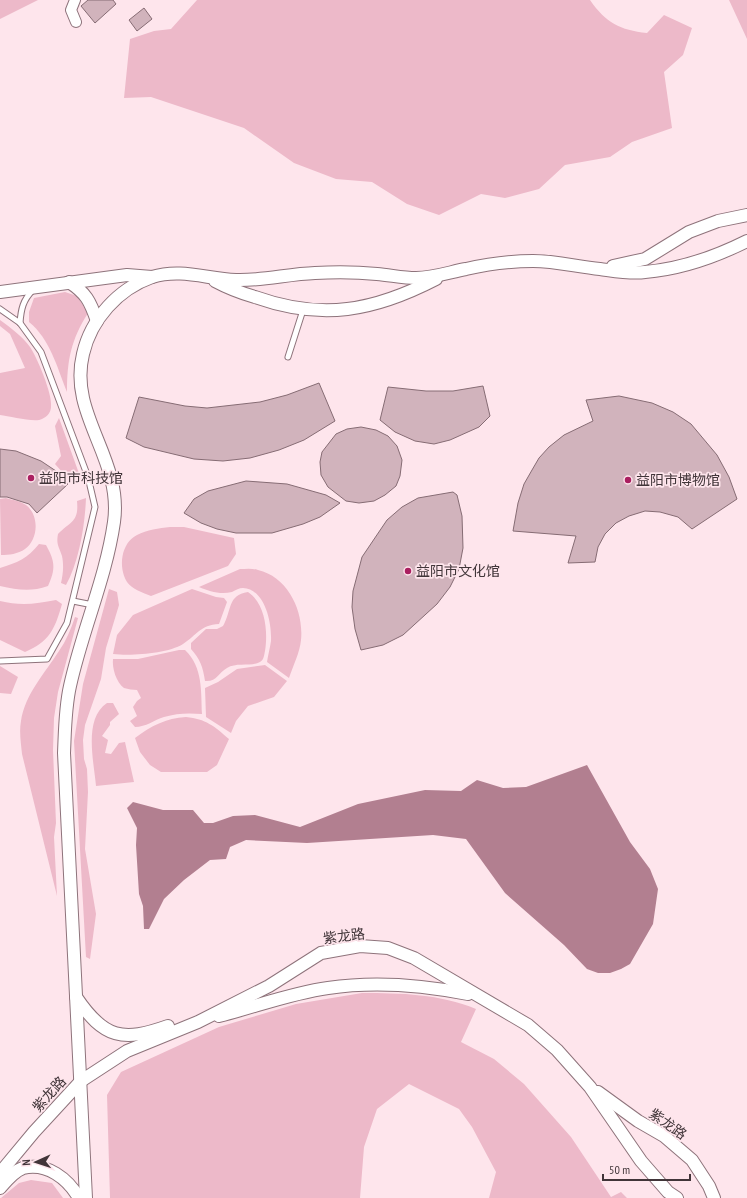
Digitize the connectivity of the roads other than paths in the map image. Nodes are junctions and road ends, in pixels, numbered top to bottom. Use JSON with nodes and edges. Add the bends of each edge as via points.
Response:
{"nodes":[{"id":1,"x":75,"y":0,"type":"edge"},
{"id":2,"x":76,"y":22,"type":"dead end"},
{"id":3,"x":747,"y":215,"type":"edge"},
{"id":4,"x":747,"y":241,"type":"edge"},
{"id":5,"x":598,"y":269,"type":"junction"},
{"id":6,"x":450,"y":272,"type":"junction"},
{"id":7,"x":207,"y":276,"type":"junction"},
{"id":8,"x":152,"y":277,"type":"junction"},
{"id":9,"x":69,"y":282,"type":"junction"},
{"id":10,"x":35,"y":289,"type":"junction"},
{"id":11,"x":0,"y":292,"type":"edge"},
{"id":12,"x":0,"y":310,"type":"edge"},
{"id":13,"x":303,"y":310,"type":"junction"},
{"id":14,"x":97,"y":320,"type":"junction"},
{"id":15,"x":20,"y":323,"type":"junction"},
{"id":16,"x":288,"y":357,"type":"dead end"},
{"id":17,"x":73,"y":600,"type":"junction"},
{"id":18,"x":93,"y":605,"type":"junction"},
{"id":19,"x":0,"y":660,"type":"edge"},
{"id":20,"x":476,"y":995,"type":"junction"},
{"id":21,"x":76,"y":997,"type":"junction"},
{"id":22,"x":232,"y":1004,"type":"junction"},
{"id":23,"x":198,"y":1022,"type":"junction"},
{"id":24,"x":81,"y":1081,"type":"junction"},
{"id":25,"x":590,"y":1087,"type":"junction"},
{"id":26,"x":0,"y":1173,"type":"edge"},
{"id":27,"x":0,"y":1188,"type":"edge"},
{"id":28,"x":79,"y":1198,"type":"edge"},
{"id":29,"x":86,"y":1198,"type":"edge"},
{"id":30,"x":677,"y":1198,"type":"edge"},
{"id":31,"x":714,"y":1198,"type":"edge"}],
"edges":[{"from":1,"to":2,"type":"street","via":[[71,10]]},
{"from":3,"to":5,"type":"street","via":[[718,221],[689,232],[645,259]]},
{"from":4,"to":5,"type":"street","via":[[684,266],[643,273]]},
{"from":5,"to":6,"type":"street","via":[[535,261],[495,263]]},
{"from":6,"to":7,"type":"street","via":[[420,278],[346,273],[313,273],[236,280]]},
{"from":6,"to":13,"type":"street","via":[[416,290],[365,307]]},
{"from":7,"to":8,"type":"street","via":[[176,273]]},
{"from":7,"to":13,"type":"street","via":[[220,284],[266,302]]},
{"from":8,"to":9,"type":"street","via":[[127,275]]},
{"from":8,"to":14,"type":"street","via":[[113,301]]},
{"from":9,"to":10,"type":"street"},
{"from":9,"to":14,"type":"street","via":[[89,299]]},
{"from":10,"to":11,"type":"street"},
{"from":10,"to":15,"type":"lane","via":[[26,297],[22,306]]},
{"from":12,"to":15,"type":"lane"},
{"from":13,"to":16,"type":"lane"},
{"from":14,"to":18,"type":"street","via":[[82,355],[79,381],[83,402],[111,474],[115,496],[114,522]]},
{"from":15,"to":17,"type":"lane","via":[[41,352],[86,470],[95,507]]},
{"from":17,"to":18,"type":"lane"},
{"from":17,"to":19,"type":"lane","via":[[67,623],[47,660]]},
{"from":18,"to":21,"type":"street","via":[[70,686],[65,718],[64,753]]},
{"from":20,"to":22,"type":"street","name":"紫龙路","via":[[414,958],[388,948],[360,946],[321,953],[269,986]]},
{"from":20,"to":23,"type":"street","name":"紫龙路","via":[[432,987],[378,984],[328,988]]},
{"from":20,"to":25,"type":"street","name":"紫龙路","via":[[528,1025],[557,1050]]},
{"from":21,"to":22,"type":"street","via":[[89,1016],[101,1026],[116,1034],[128,1036],[144,1035]]},
{"from":21,"to":24,"type":"street"},
{"from":22,"to":23,"type":"street","name":"紫龙路"},
{"from":23,"to":24,"type":"street","name":"紫龙路","via":[[127,1051]]},
{"from":24,"to":26,"type":"street","name":"紫龙路"},
{"from":24,"to":29,"type":"street"},
{"from":25,"to":30,"type":"street","name":"紫龙路","via":[[641,1161],[668,1192]]},
{"from":25,"to":31,"type":"street","name":"紫龙路","via":[[664,1136],[692,1160]]},
{"from":27,"to":28,"type":"street","via":[[22,1168],[38,1167],[52,1171],[64,1179]]}]}
